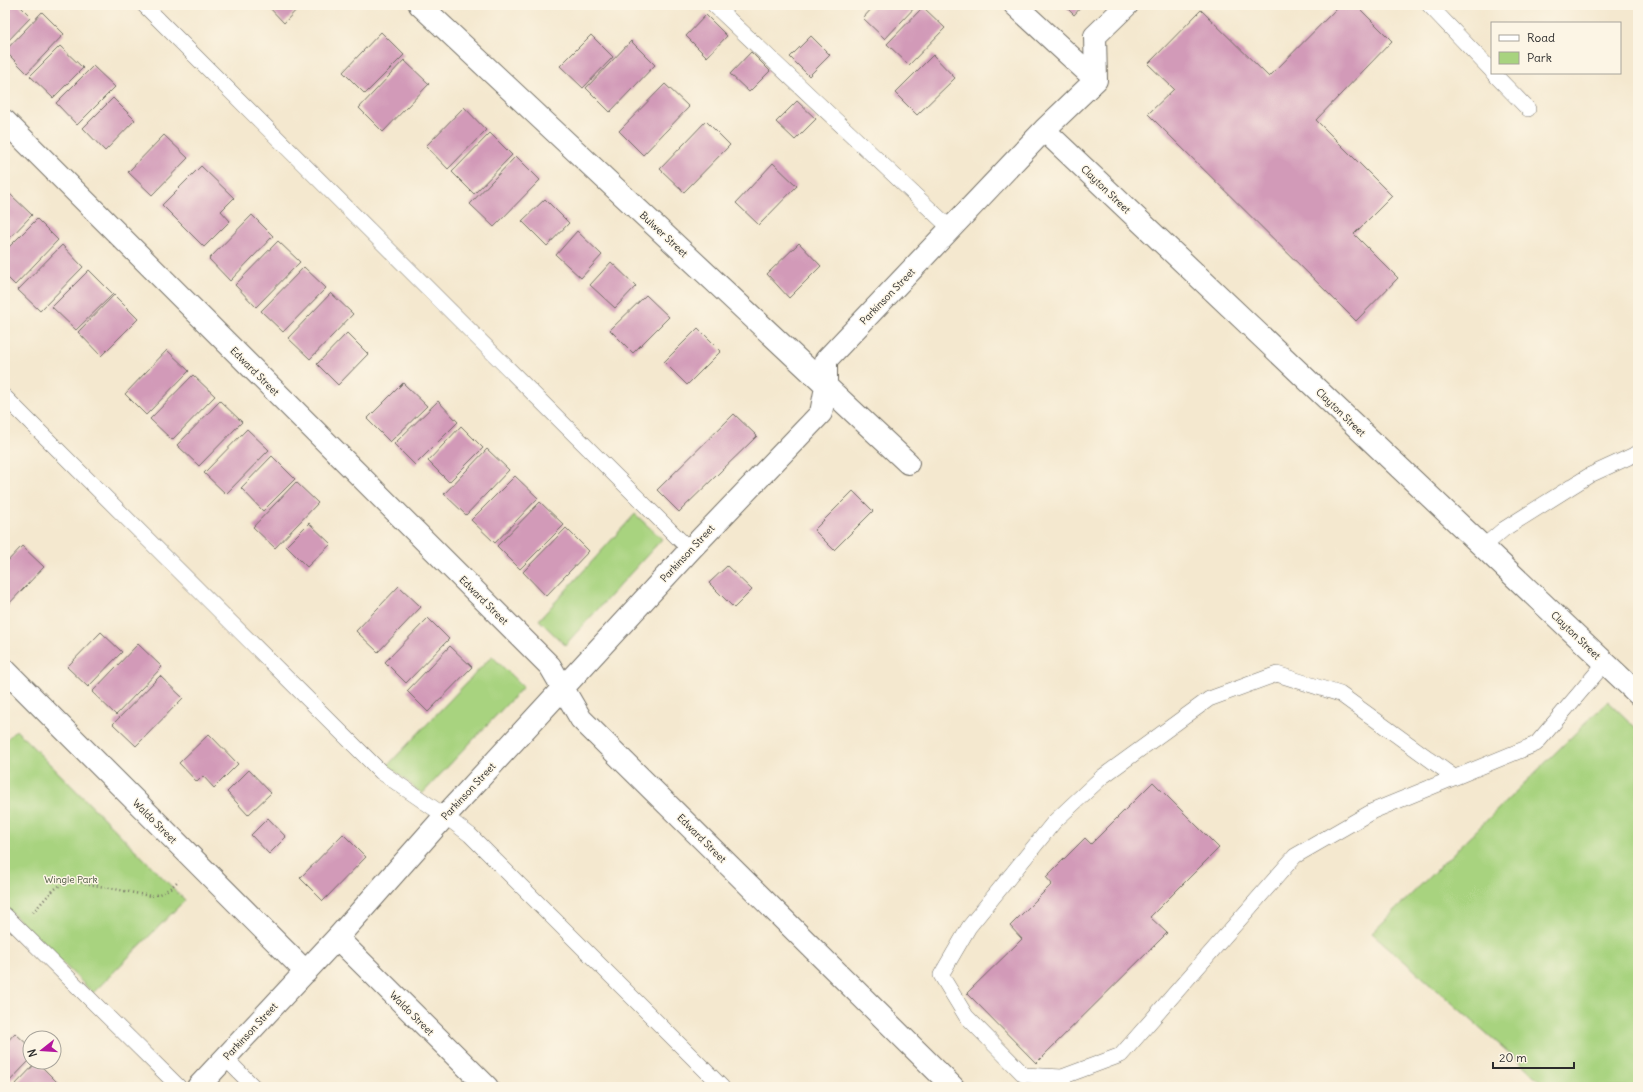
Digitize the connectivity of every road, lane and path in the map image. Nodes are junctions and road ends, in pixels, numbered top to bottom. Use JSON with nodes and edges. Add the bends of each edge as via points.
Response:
{"nodes":[{"id":1,"x":144,"y":5,"type":"edge"},
{"id":2,"x":420,"y":5,"type":"edge"},
{"id":3,"x":714,"y":5,"type":"edge"},
{"id":4,"x":1015,"y":5,"type":"edge"},
{"id":5,"x":1127,"y":5,"type":"edge"},
{"id":6,"x":1429,"y":5,"type":"edge"},
{"id":7,"x":1491,"y":70,"type":"edge"},
{"id":8,"x":1495,"y":74,"type":"edge"},
{"id":9,"x":1096,"y":80,"type":"junction"},
{"id":10,"x":1528,"y":109,"type":"dead end"},
{"id":11,"x":5,"y":121,"type":"edge"},
{"id":12,"x":1044,"y":130,"type":"junction"},
{"id":13,"x":951,"y":229,"type":"junction"},
{"id":14,"x":826,"y":387,"type":"junction"},
{"id":15,"x":5,"y":397,"type":"edge"},
{"id":16,"x":1638,"y":453,"type":"edge"},
{"id":17,"x":908,"y":463,"type":"dead end"},
{"id":18,"x":1483,"y":546,"type":"junction"},
{"id":19,"x":690,"y":550,"type":"junction"},
{"id":20,"x":1605,"y":663,"type":"junction"},
{"id":21,"x":5,"y":670,"type":"edge"},
{"id":22,"x":563,"y":689,"type":"junction"},
{"id":23,"x":1638,"y":694,"type":"edge"},
{"id":24,"x":1454,"y":778,"type":"junction"},
{"id":25,"x":445,"y":816,"type":"junction"},
{"id":26,"x":197,"y":863,"type":"junction"},
{"id":27,"x":5,"y":915,"type":"edge"},
{"id":28,"x":18,"y":928,"type":"junction"},
{"id":29,"x":337,"y":938,"type":"junction"},
{"id":30,"x":306,"y":972,"type":"junction"},
{"id":31,"x":225,"y":1058,"type":"junction"},
{"id":32,"x":178,"y":1087,"type":"edge"},
{"id":33,"x":198,"y":1087,"type":"edge"},
{"id":34,"x":254,"y":1087,"type":"edge"},
{"id":35,"x":487,"y":1087,"type":"edge"},
{"id":36,"x":722,"y":1087,"type":"edge"},
{"id":37,"x":953,"y":1087,"type":"edge"}],
"edges":[{"from":1,"to":19,"type":"lane"},
{"from":2,"to":14,"type":"street","name":"Bulwer Street"},
{"from":3,"to":13,"type":"lane"},
{"from":4,"to":9,"type":"street"},
{"from":5,"to":9,"type":"street","via":[[1095,36]]},
{"from":6,"to":7,"type":"lane"},
{"from":8,"to":10,"type":"lane"},
{"from":9,"to":12,"type":"street","name":"Parkinson Street"},
{"from":11,"to":22,"type":"street","name":"Edward Street","via":[[550,666]]},
{"from":12,"to":13,"type":"street","name":"Parkinson Street"},
{"from":12,"to":18,"type":"street","name":"Clayton Street"},
{"from":13,"to":14,"type":"street","name":"Parkinson Street","via":[[826,360]]},
{"from":14,"to":17,"type":"street","name":"Bulwer Street"},
{"from":14,"to":19,"type":"street","name":"Parkinson Street","via":[[820,413]]},
{"from":15,"to":25,"type":"lane","via":[[381,772]]},
{"from":16,"to":18,"type":"lane","via":[[1590,475],[1504,529]]},
{"from":18,"to":20,"type":"street","name":"Clayton Street"},
{"from":19,"to":22,"type":"street","name":"Parkinson Street"},
{"from":20,"to":23,"type":"street","name":"Clayton Street"},
{"from":20,"to":24,"type":"lane","via":[[1536,744]]},
{"from":21,"to":26,"type":"street","name":"Waldo Street"},
{"from":22,"to":25,"type":"street","name":"Parkinson Street"},
{"from":22,"to":37,"type":"street","name":"Edward Street","via":[[581,719]]},
{"from":24,"to":24,"type":"lane","via":[[1372,811],[1296,856],[1121,1055],[1062,1077],[1024,1074],[966,1016],[941,975],[969,927],[1054,822],[1102,777],[1209,699],[1277,674],[1340,694]]},
{"from":25,"to":29,"type":"street","name":"Parkinson Street"},
{"from":25,"to":36,"type":"lane","via":[[470,835]]},
{"from":26,"to":28,"type":"path","via":[[168,891],[150,896],[69,882],[58,886]]},
{"from":26,"to":30,"type":"street","name":"Waldo Street"},
{"from":27,"to":28,"type":"lane"},
{"from":28,"to":32,"type":"lane"},
{"from":29,"to":30,"type":"street","name":"Parkinson Street"},
{"from":29,"to":35,"type":"street","name":"Waldo Street"},
{"from":30,"to":31,"type":"street","name":"Parkinson Street"},
{"from":31,"to":33,"type":"street","name":"Parkinson Street"},
{"from":31,"to":34,"type":"lane"}]}
